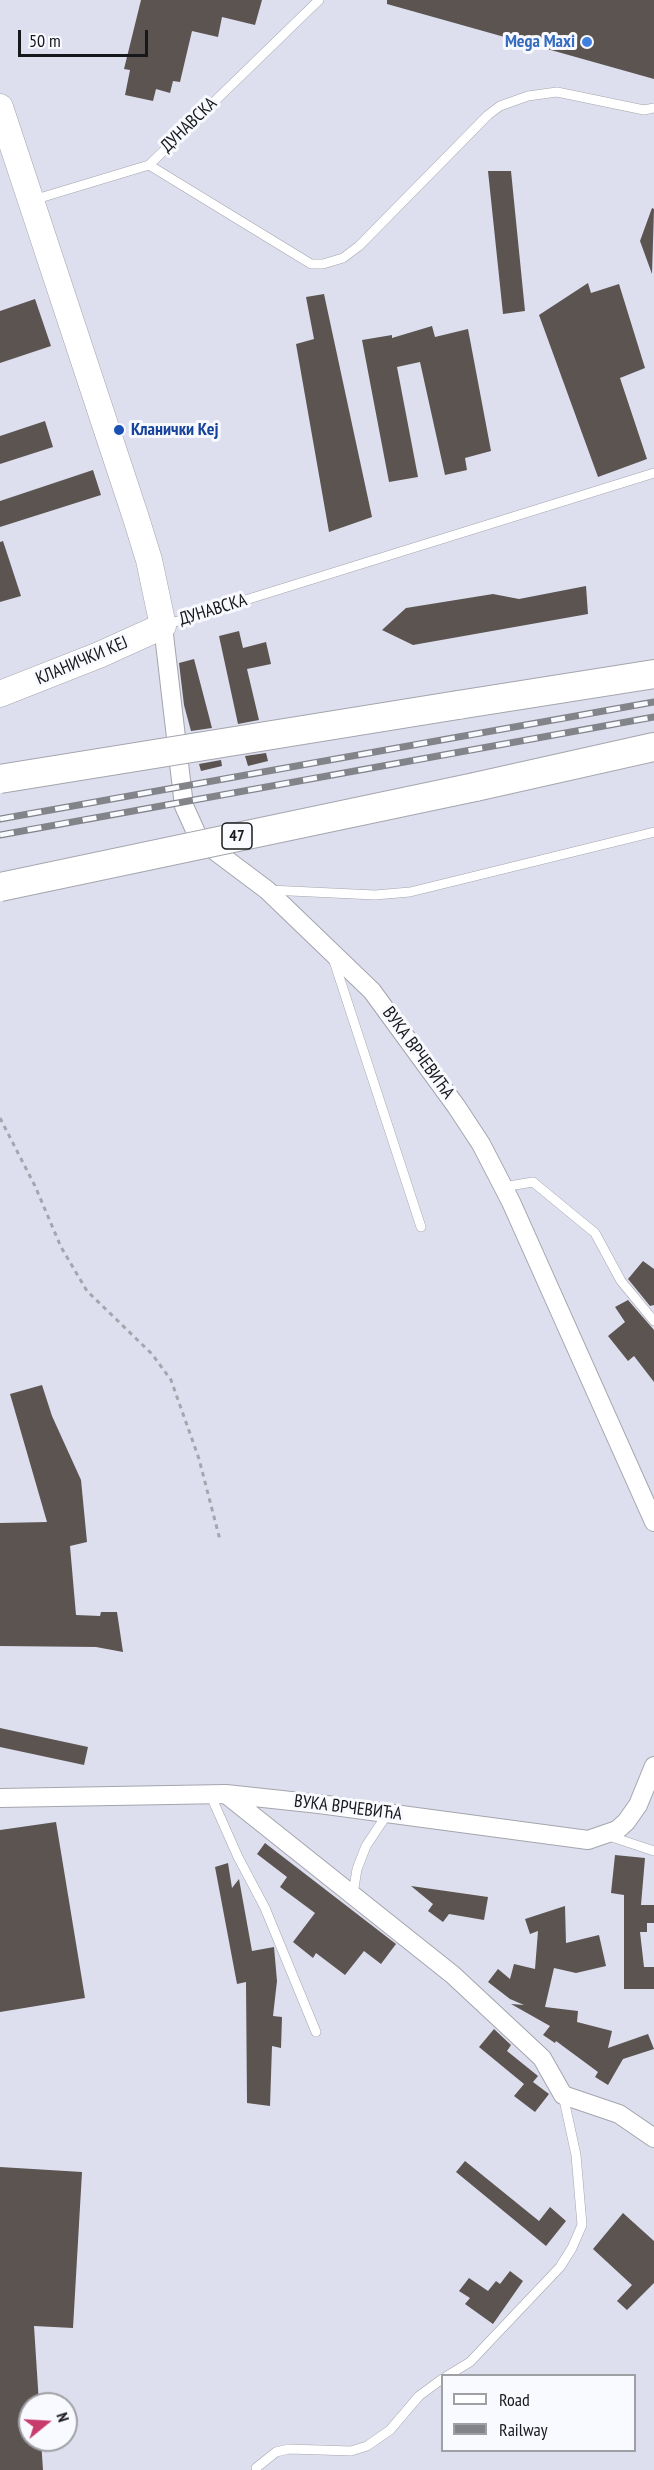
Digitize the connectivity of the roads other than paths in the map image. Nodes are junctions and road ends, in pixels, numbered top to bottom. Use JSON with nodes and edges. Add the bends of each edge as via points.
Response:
{"nodes":[{"id":1,"x":319,"y":0,"type":"edge"},
{"id":2,"x":0,"y":107,"type":"edge"},
{"id":3,"x":654,"y":108,"type":"edge"},
{"id":4,"x":149,"y":165,"type":"junction"},
{"id":5,"x":31,"y":201,"type":"junction"},
{"id":6,"x":654,"y":473,"type":"edge"},
{"id":7,"x":163,"y":626,"type":"junction"},
{"id":8,"x":654,"y":674,"type":"edge"},
{"id":9,"x":0,"y":694,"type":"edge"},
{"id":10,"x":654,"y":747,"type":"edge"},
{"id":11,"x":0,"y":779,"type":"edge"},
{"id":12,"x":654,"y":832,"type":"edge"},
{"id":13,"x":0,"y":887,"type":"edge"},
{"id":14,"x":267,"y":890,"type":"junction"},
{"id":15,"x":329,"y":948,"type":"junction"},
{"id":16,"x":503,"y":1187,"type":"junction"},
{"id":17,"x":421,"y":1227,"type":"dead end"},
{"id":18,"x":654,"y":1321,"type":"edge"},
{"id":19,"x":654,"y":1522,"type":"edge"},
{"id":20,"x":654,"y":1766,"type":"edge"},
{"id":21,"x":218,"y":1794,"type":"junction"},
{"id":22,"x":0,"y":1798,"type":"edge"},
{"id":23,"x":388,"y":1813,"type":"junction"},
{"id":24,"x":606,"y":1835,"type":"junction"},
{"id":25,"x":654,"y":1851,"type":"edge"},
{"id":26,"x":353,"y":1894,"type":"junction"},
{"id":27,"x":316,"y":2031,"type":"dead end"},
{"id":28,"x":563,"y":2095,"type":"junction"},
{"id":29,"x":654,"y":2138,"type":"edge"},
{"id":30,"x":450,"y":2374,"type":"edge"},
{"id":31,"x":441,"y":2380,"type":"edge"},
{"id":32,"x":256,"y":2468,"type":"dead end"}],
"edges":[{"from":1,"to":4,"type":"lane","name":"ДУНАВСКА"},
{"from":2,"to":5,"type":"main road","name":"ДУНАВСКА"},
{"from":3,"to":4,"type":"lane","via":[[644,110],[557,92],[528,96],[500,106],[351,252],[322,264],[311,264]]},
{"from":4,"to":5,"type":"lane","name":"ДУНАВСКА"},
{"from":5,"to":7,"type":"main road","name":"ДУНАВСКА","via":[[149,560]]},
{"from":6,"to":7,"type":"lane","name":"ДУНАВСКА"},
{"from":7,"to":9,"type":"main road","name":"КЛАНИЧКИ КЕЈ"},
{"from":7,"to":14,"type":"street","name":"ВУКА ВРЧЕВИЋА","via":[[184,806],[190,822],[199,839],[213,852]]},
{"from":8,"to":11,"type":"main road","bridge":true},
{"from":10,"to":13,"type":"main road","number":"47","bridge":true},
{"from":12,"to":14,"type":"lane","via":[[410,891],[375,895]]},
{"from":14,"to":15,"type":"street","name":"ВУКА ВРЧЕВИЋА"},
{"from":15,"to":16,"type":"street","name":"ВУКА ВРЧЕВИЋА","via":[[372,991],[425,1061],[481,1144]]},
{"from":15,"to":17,"type":"lane"},
{"from":16,"to":18,"type":"lane","via":[[533,1182],[595,1233],[621,1281]]},
{"from":16,"to":19,"type":"street","name":"ВУКА ВРЧЕВИЋА"},
{"from":20,"to":24,"type":"street","name":"ВУКА ВРЧЕВИЋА","via":[[631,1815],[622,1827]]},
{"from":21,"to":22,"type":"street","name":"ВУКА ВРЧЕВИЋА"},
{"from":21,"to":23,"type":"street","name":"ВУКА ВРЧЕВИЋА"},
{"from":21,"to":26,"type":"street"},
{"from":21,"to":27,"type":"lane","via":[[238,1857],[265,1908]]},
{"from":23,"to":24,"type":"street","name":"ВУКА ВРЧЕВИЋА","via":[[580,1840]]},
{"from":23,"to":26,"type":"lane","via":[[366,1846]]},
{"from":24,"to":25,"type":"lane"},
{"from":26,"to":28,"type":"street","via":[[521,2036],[553,2072]]},
{"from":28,"to":29,"type":"street","via":[[619,2114]]},
{"from":28,"to":30,"type":"lane","via":[[576,2155],[582,2225],[560,2267],[470,2362]]},
{"from":31,"to":32,"type":"lane","via":[[420,2396],[390,2430],[367,2446],[351,2451],[289,2449],[276,2452]]}]}
